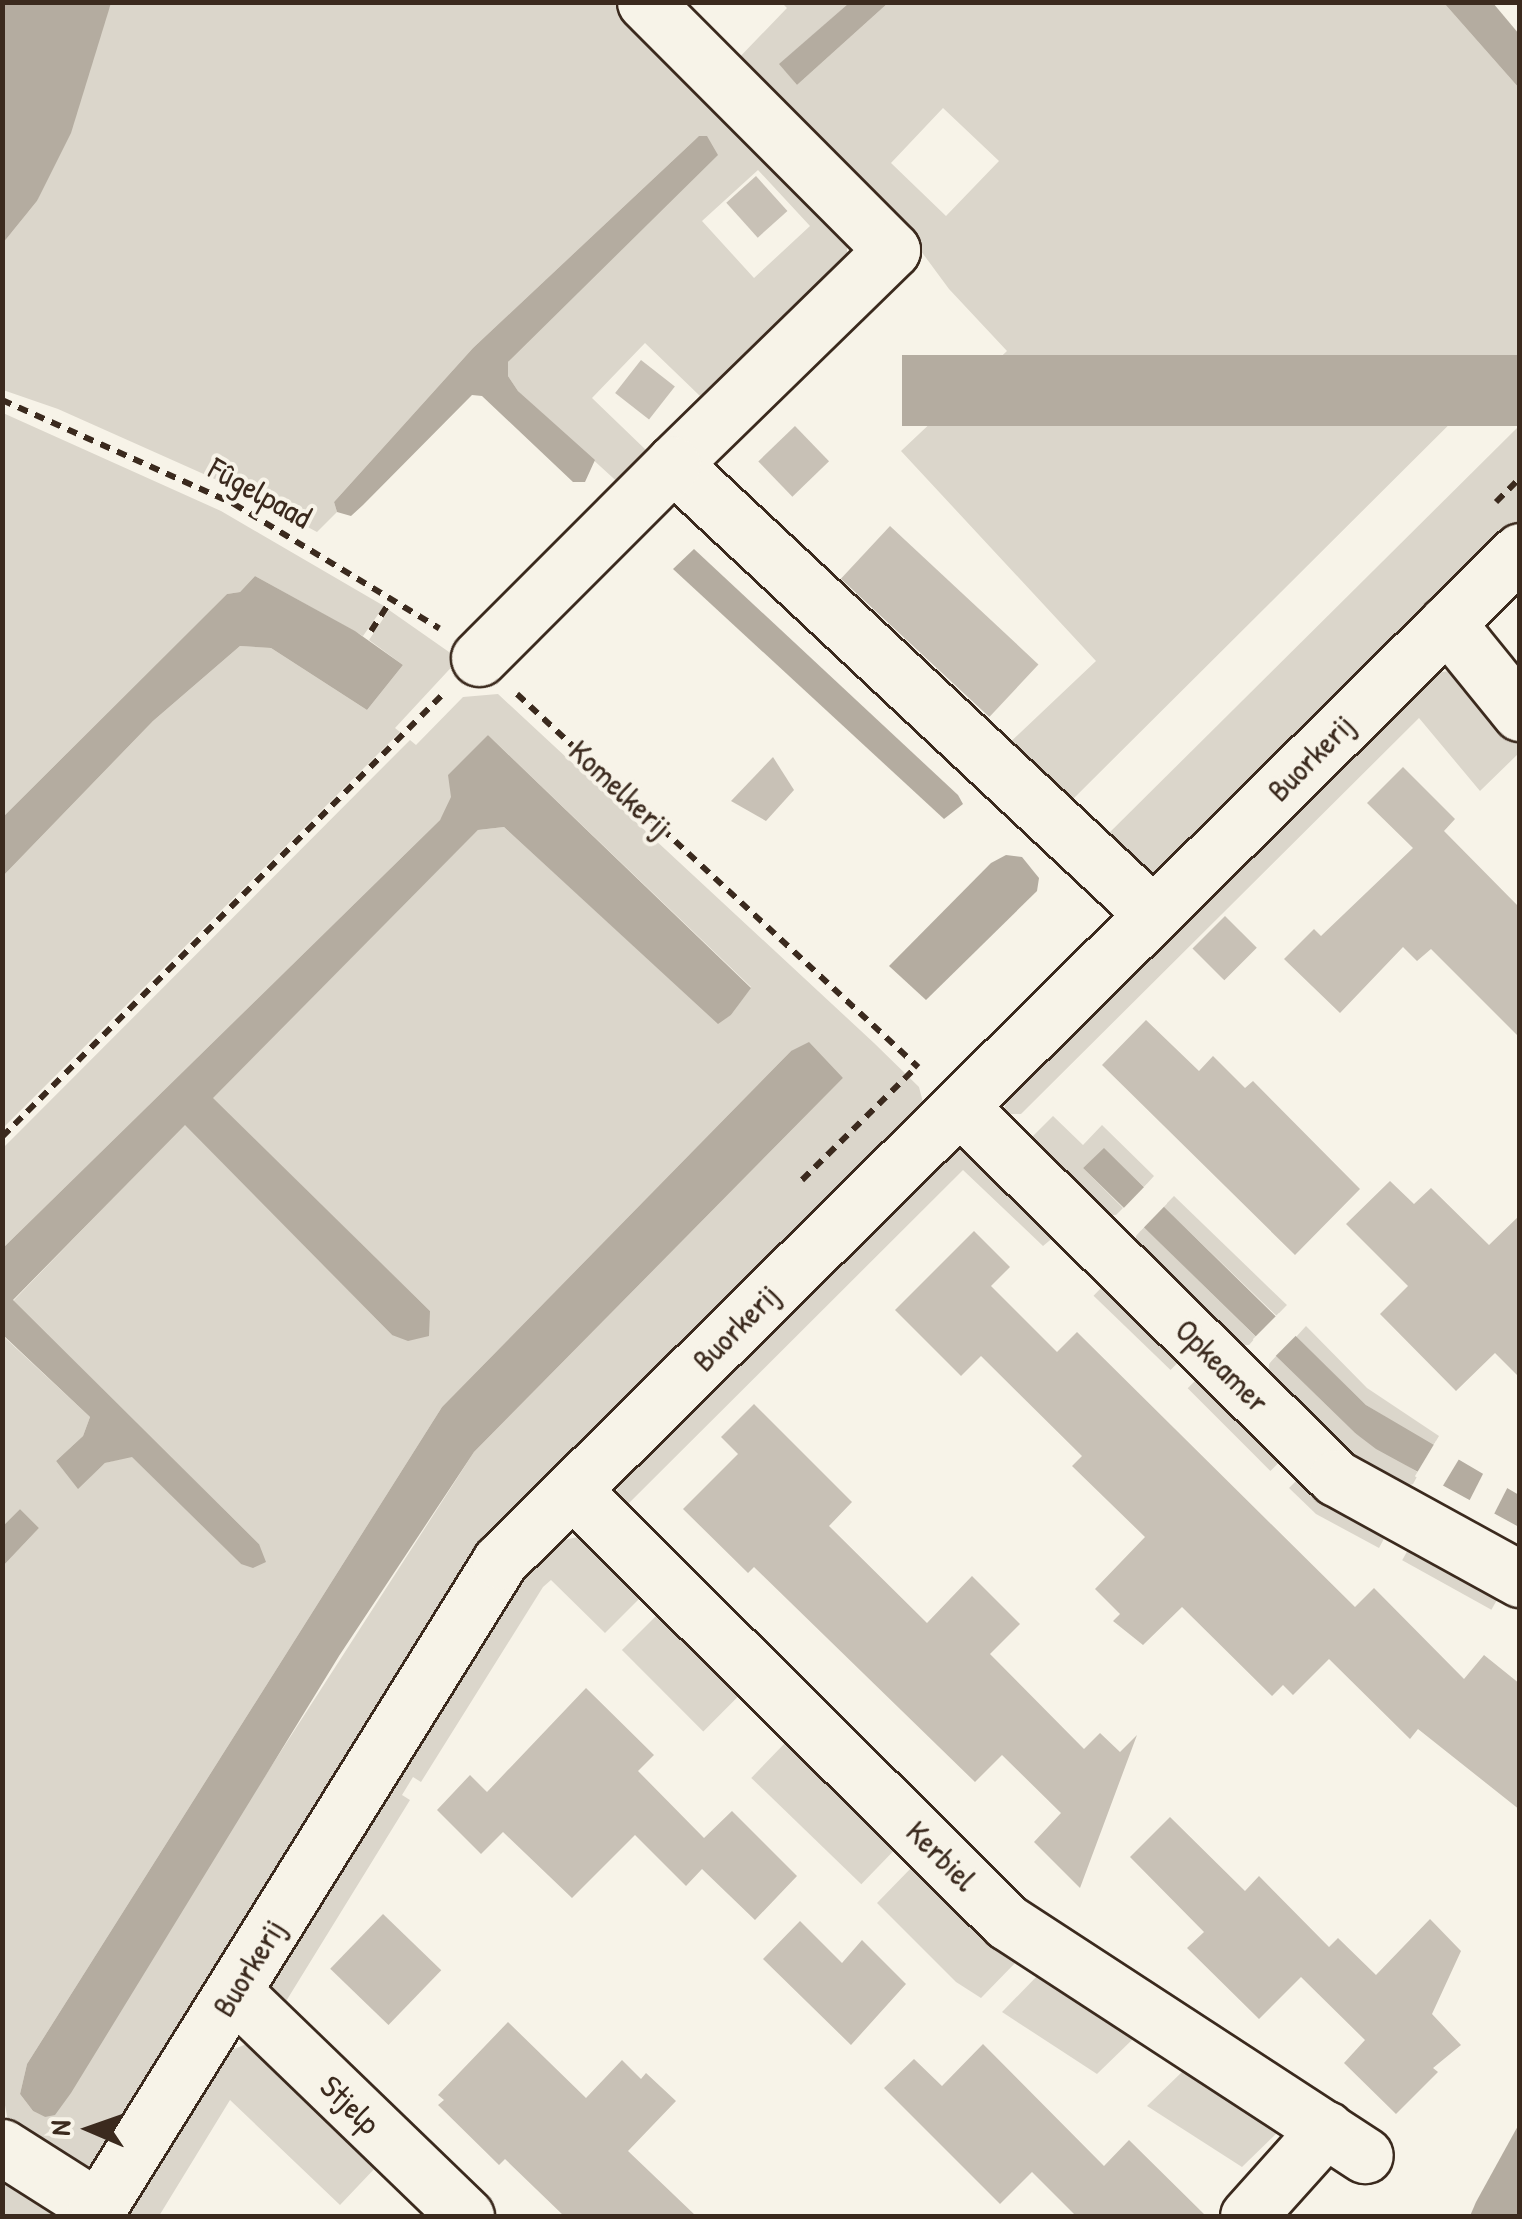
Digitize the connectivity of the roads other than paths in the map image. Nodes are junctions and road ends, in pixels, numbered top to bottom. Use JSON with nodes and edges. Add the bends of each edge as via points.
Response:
{"nodes":[{"id":1,"x":645,"y":2,"type":"edge"},
{"id":2,"x":673,"y":464,"type":"junction"},
{"id":3,"x":1520,"y":551,"type":"edge"},
{"id":4,"x":1447,"y":623,"type":"junction"},
{"id":5,"x":479,"y":658,"type":"road end"},
{"id":6,"x":1520,"y":713,"type":"edge"},
{"id":7,"x":1153,"y":914,"type":"junction"},
{"id":8,"x":960,"y":1107,"type":"junction"},
{"id":9,"x":572,"y":1490,"type":"junction"},
{"id":10,"x":1520,"y":1579,"type":"edge"},
{"id":11,"x":235,"y":1993,"type":"junction"},
{"id":12,"x":2,"y":2147,"type":"edge"},
{"id":13,"x":96,"y":2212,"type":"edge"},
{"id":14,"x":466,"y":2216,"type":"edge"},
{"id":15,"x":1248,"y":2216,"type":"edge"}],
"edges":[{"from":1,"to":2,"type":"street","via":[[892,250]]},
{"from":2,"to":5,"type":"street"},
{"from":2,"to":7,"type":"street"},
{"from":3,"to":4,"type":"street","name":"Buorkerij"},
{"from":4,"to":6,"type":"street"},
{"from":4,"to":7,"type":"street","name":"Buorkerij"},
{"from":7,"to":8,"type":"street","name":"Buorkerij"},
{"from":8,"to":9,"type":"street","name":"Buorkerij"},
{"from":8,"to":10,"type":"street","name":"Opkeamer","via":[[1336,1478]]},
{"from":9,"to":11,"type":"street","name":"Buorkerij","via":[[500,1561]]},
{"from":9,"to":15,"type":"street","name":"Kerbiel","via":[[1007,1922],[1345,2142]]},
{"from":11,"to":13,"type":"street","name":"Buorkerij"},
{"from":11,"to":14,"type":"street","name":"Stjelp"},
{"from":12,"to":13,"type":"street"}]}
